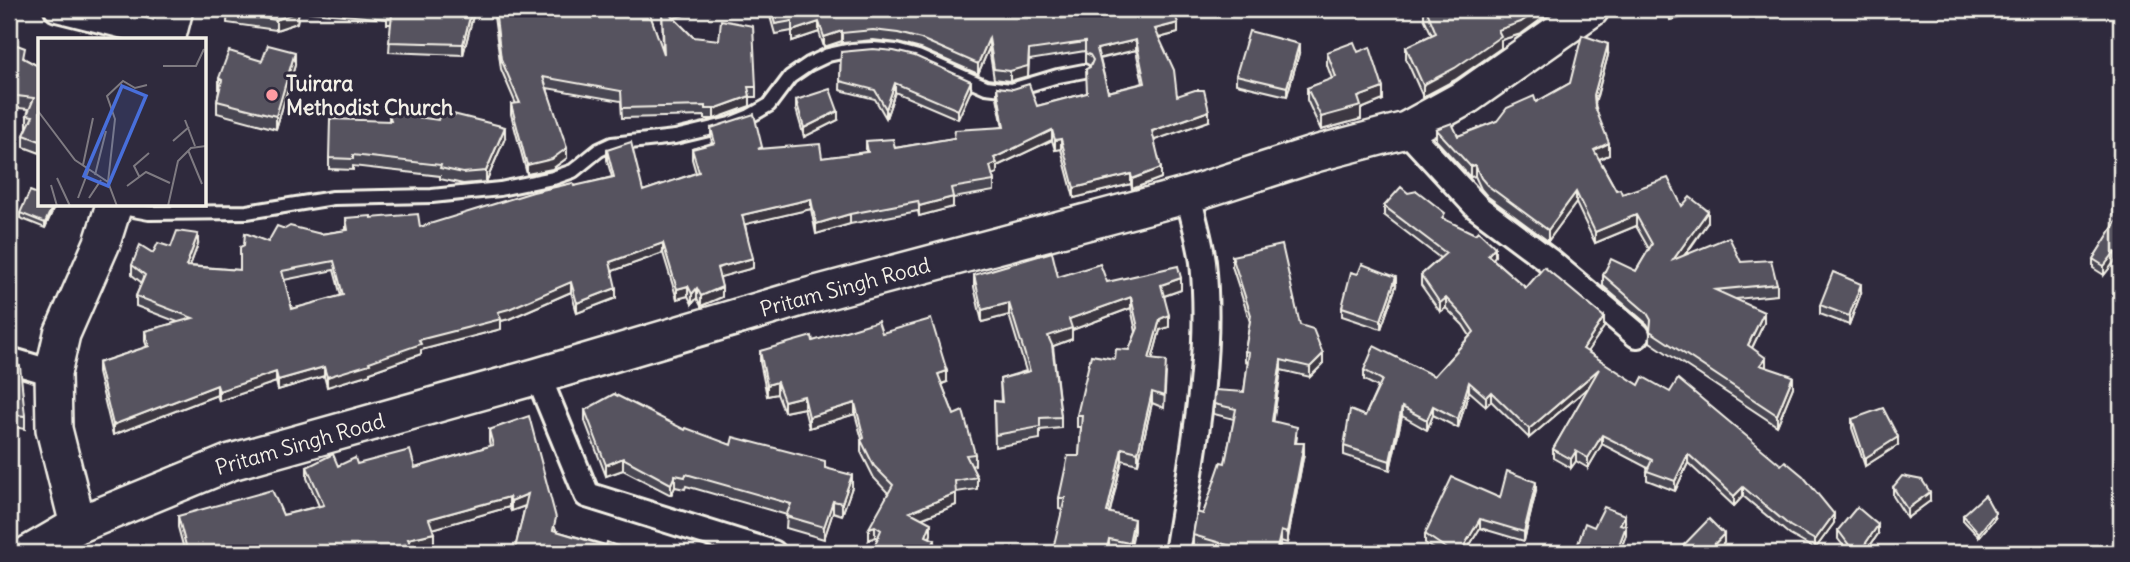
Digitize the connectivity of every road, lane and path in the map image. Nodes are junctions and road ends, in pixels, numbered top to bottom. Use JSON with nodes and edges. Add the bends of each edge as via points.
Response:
{"nodes":[{"id":1,"x":57,"y":9,"type":"edge"},
{"id":2,"x":1591,"y":9,"type":"edge"},
{"id":3,"x":170,"y":29,"type":"edge"},
{"id":4,"x":1084,"y":71,"type":"edge"},
{"id":5,"x":1406,"y":130,"type":"junction"},
{"id":6,"x":1188,"y":194,"type":"junction"},
{"id":7,"x":114,"y":206,"type":"edge"},
{"id":8,"x":118,"y":206,"type":"edge"},
{"id":9,"x":1637,"y":335,"type":"dead end"},
{"id":10,"x":9,"y":359,"type":"edge"},
{"id":11,"x":53,"y":373,"type":"junction"},
{"id":12,"x":538,"y":376,"type":"junction"},
{"id":13,"x":78,"y":526,"type":"junction"},
{"id":14,"x":30,"y":553,"type":"edge"},
{"id":15,"x":773,"y":553,"type":"edge"},
{"id":16,"x":1177,"y":553,"type":"edge"}],
"edges":[{"from":1,"to":3,"type":"street"},
{"from":2,"to":5,"type":"street","name":"Pritam Singh Road","via":[[1466,97]]},
{"from":4,"to":8,"type":"lane","via":[[1011,90],[986,87],[896,51],[850,51],[808,64],[750,117],[675,137],[612,144],[573,170],[500,189],[333,198],[247,212],[149,213]]},
{"from":5,"to":6,"type":"street","name":"Pritam Singh Road"},
{"from":5,"to":9,"type":"street","via":[[1477,206]]},
{"from":6,"to":12,"type":"street","name":"Pritam Singh Road","via":[[801,298]]},
{"from":6,"to":16,"type":"street","via":[[1203,261],[1206,332]]},
{"from":7,"to":11,"type":"street","via":[[62,334]]},
{"from":10,"to":11,"type":"street"},
{"from":11,"to":13,"type":"street","via":[[54,429]]},
{"from":12,"to":13,"type":"street","name":"Pritam Singh Road","via":[[230,462]]},
{"from":12,"to":15,"type":"street","via":[[587,495]]},
{"from":13,"to":14,"type":"street","name":"Pritam Singh Road"}]}
